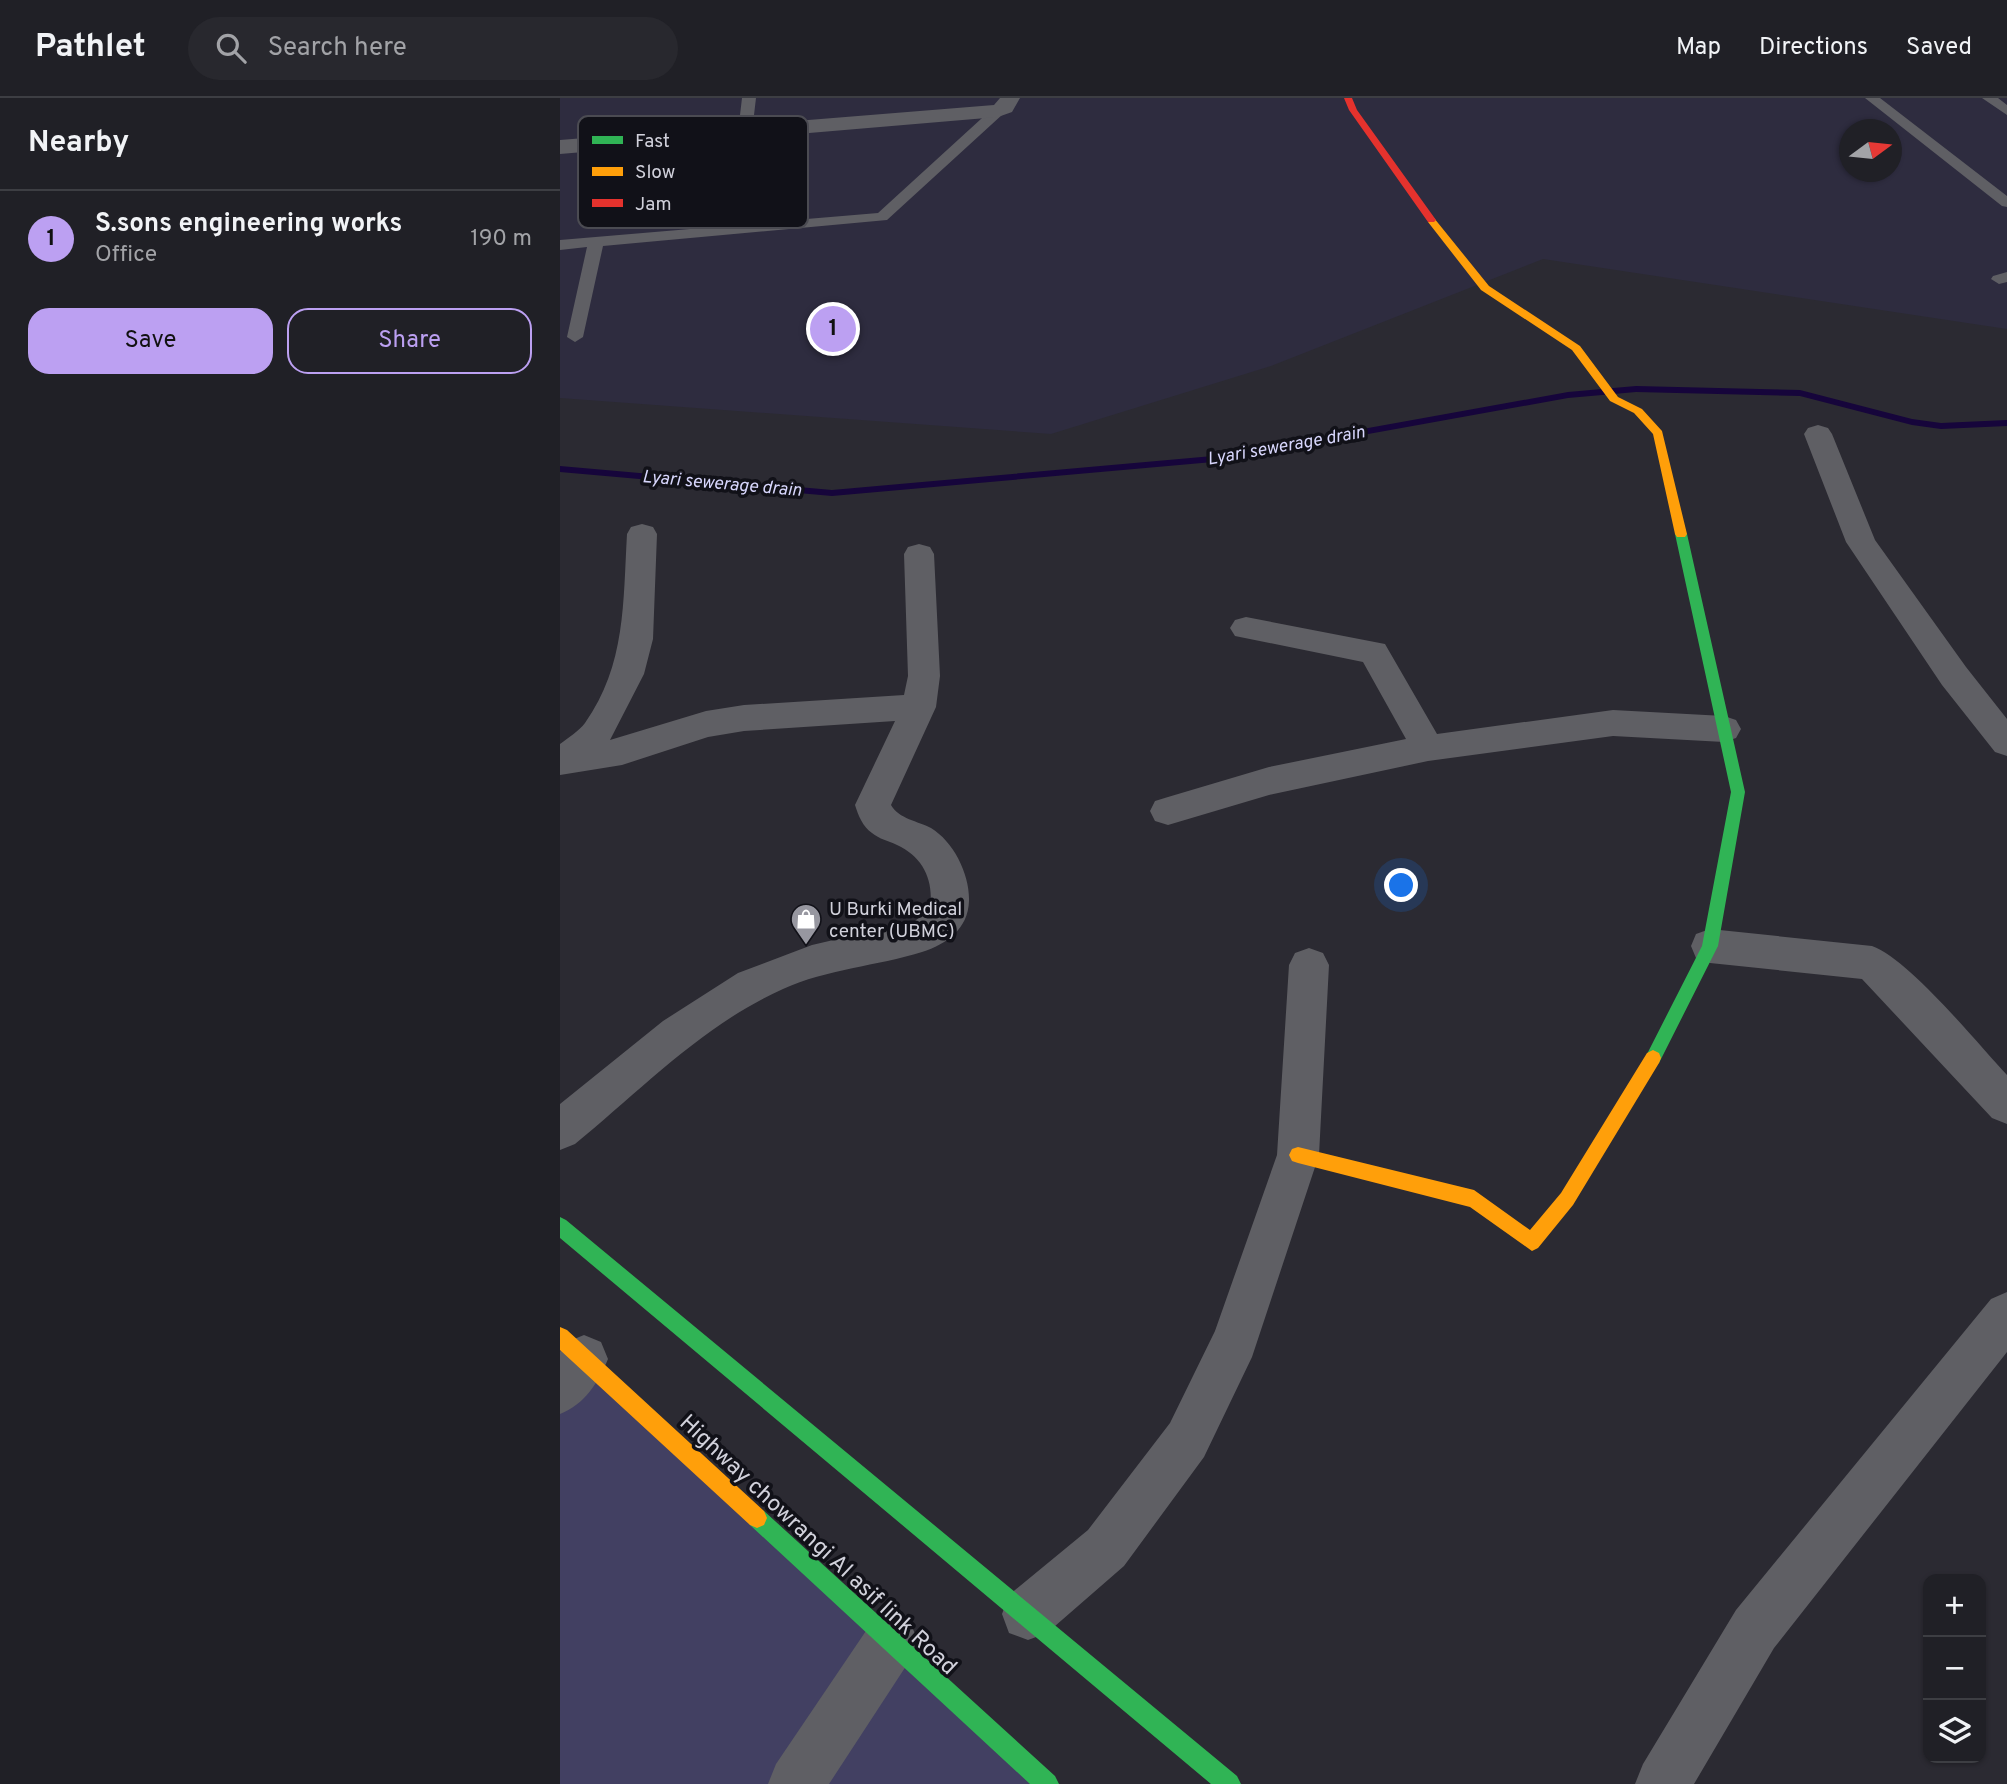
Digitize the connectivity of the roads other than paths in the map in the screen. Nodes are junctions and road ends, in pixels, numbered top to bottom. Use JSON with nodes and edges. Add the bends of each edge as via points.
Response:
{"nodes":[{"id":1,"x":749,"y":98,"type":"edge"},
{"id":2,"x":1348,"y":98,"type":"edge"},
{"id":3,"x":1872,"y":98,"type":"edge"},
{"id":4,"x":1989,"y":98,"type":"edge"},
{"id":5,"x":1004,"y":104,"type":"edge"},
{"id":6,"x":2007,"y":111,"type":"edge"},
{"id":7,"x":747,"y":116,"type":"edge"},
{"id":8,"x":808,"y":125,"type":"edge"},
{"id":9,"x":578,"y":146,"type":"edge"},
{"id":10,"x":560,"y":147,"type":"edge"},
{"id":11,"x":2007,"y":203,"type":"edge"},
{"id":12,"x":808,"y":223,"type":"edge"},
{"id":13,"x":756,"y":228,"type":"edge"},
{"id":14,"x":596,"y":242,"type":"junction"},
{"id":15,"x":560,"y":245,"type":"edge"},
{"id":16,"x":575,"y":337,"type":"dead end"},
{"id":17,"x":1818,"y":434,"type":"dead end"},
{"id":18,"x":642,"y":534,"type":"dead end"},
{"id":19,"x":919,"y":554,"type":"dead end"},
{"id":20,"x":1246,"y":628,"type":"dead end"},
{"id":21,"x":919,"y":707,"type":"junction"},
{"id":22,"x":1724,"y":729,"type":"junction"},
{"id":23,"x":2007,"y":743,"type":"edge"},
{"id":24,"x":1428,"y":748,"type":"junction"},
{"id":25,"x":563,"y":762,"type":"edge"},
{"id":26,"x":1168,"y":811,"type":"dead end"},
{"id":27,"x":1710,"y":946,"type":"junction"},
{"id":28,"x":1309,"y":965,"type":"dead end"},
{"id":29,"x":2007,"y":1104,"type":"edge"},
{"id":30,"x":560,"y":1130,"type":"edge"},
{"id":31,"x":1298,"y":1155,"type":"junction"},
{"id":32,"x":560,"y":1226,"type":"edge"},
{"id":33,"x":2007,"y":1315,"type":"edge"},
{"id":34,"x":568,"y":1362,"type":"edge"},
{"id":35,"x":1028,"y":1614,"type":"junction"},
{"id":36,"x":891,"y":1641,"type":"junction"},
{"id":37,"x":796,"y":1784,"type":"edge"},
{"id":38,"x":1047,"y":1784,"type":"edge"},
{"id":39,"x":1229,"y":1784,"type":"edge"},
{"id":40,"x":1663,"y":1784,"type":"edge"}],
"edges":[{"from":1,"to":7,"type":"lane"},
{"from":2,"to":22,"type":"street","via":[[1441,234],[1485,288],[1576,348],[1614,399],[1638,411],[1658,433]]},
{"from":3,"to":11,"type":"lane"},
{"from":4,"to":6,"type":"lane"},
{"from":5,"to":8,"type":"street"},
{"from":5,"to":12,"type":"lane","via":[[882,217]]},
{"from":9,"to":10,"type":"street"},
{"from":13,"to":14,"type":"lane"},
{"from":14,"to":15,"type":"lane"},
{"from":14,"to":16,"type":"lane"},
{"from":17,"to":23,"type":"street","via":[[1861,542],[1954,676]]},
{"from":18,"to":25,"type":"street","via":[[637,639],[628,674],[596,734]]},
{"from":19,"to":21,"type":"street","via":[[924,676]]},
{"from":20,"to":24,"type":"street","via":[[1374,652]]},
{"from":21,"to":25,"type":"street","via":[[744,718]]},
{"from":21,"to":30,"type":"street","via":[[873,806],[883,824],[921,840],[938,858],[951,886],[950,911],[942,926],[922,936],[784,971],[752,985],[692,1024]]},
{"from":22,"to":24,"type":"street","via":[[1613,723]]},
{"from":22,"to":27,"type":"street","via":[[1738,792]]},
{"from":24,"to":26,"type":"street","via":[[1269,781]]},
{"from":27,"to":29,"type":"street","via":[[1872,963]]},
{"from":27,"to":31,"type":"street","via":[[1655,1055],[1567,1199],[1532,1242],[1474,1199]]},
{"from":28,"to":31,"type":"street"},
{"from":31,"to":35,"type":"street","via":[[1236,1340],[1187,1440],[1107,1548]]},
{"from":32,"to":35,"type":"street"},
{"from":33,"to":40,"type":"street","via":[[1755,1629]]},
{"from":34,"to":36,"type":"street","name":"Highway chowrangi Al asif link Road"},
{"from":35,"to":39,"type":"street"},
{"from":36,"to":37,"type":"street"},
{"from":36,"to":38,"type":"street","name":"Highway chowrangi Al asif link Road"}]}
